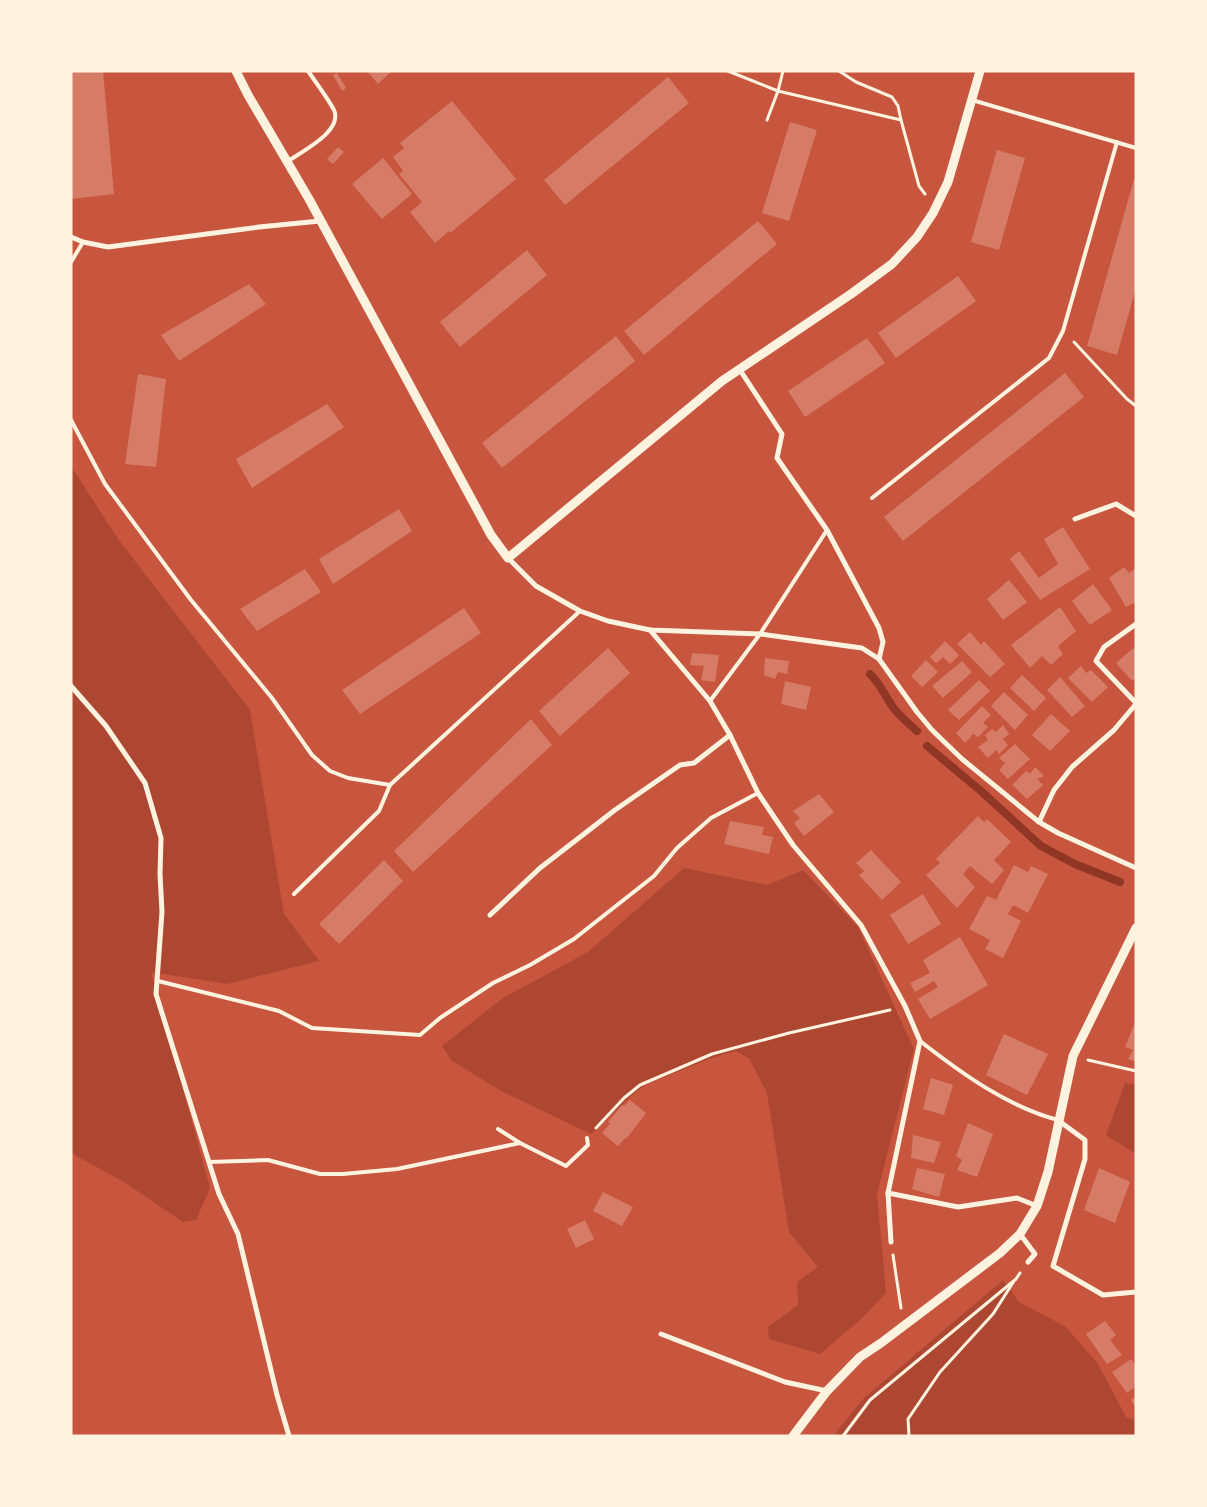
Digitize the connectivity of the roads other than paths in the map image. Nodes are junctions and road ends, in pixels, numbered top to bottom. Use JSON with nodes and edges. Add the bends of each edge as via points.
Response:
{"nodes":[{"id":1,"x":236,"y":71,"type":"edge"},
{"id":2,"x":308,"y":71,"type":"edge"},
{"id":3,"x":980,"y":71,"type":"edge"},
{"id":4,"x":972,"y":100,"type":"junction"},
{"id":5,"x":1117,"y":142,"type":"junction"},
{"id":6,"x":1136,"y":148,"type":"edge"},
{"id":7,"x":287,"y":161,"type":"junction"},
{"id":8,"x":320,"y":221,"type":"junction"},
{"id":9,"x":71,"y":237,"type":"edge"},
{"id":10,"x":83,"y":242,"type":"junction"},
{"id":11,"x":71,"y":262,"type":"edge"},
{"id":12,"x":740,"y":370,"type":"junction"},
{"id":13,"x":71,"y":420,"type":"edge"},
{"id":14,"x":872,"y":498,"type":"dead end"},
{"id":15,"x":1136,"y":516,"type":"edge"},
{"id":16,"x":1075,"y":519,"type":"dead end"},
{"id":17,"x":827,"y":530,"type":"junction"},
{"id":18,"x":508,"y":558,"type":"junction"},
{"id":19,"x":580,"y":611,"type":"junction"},
{"id":20,"x":1136,"y":624,"type":"edge"},
{"id":21,"x":650,"y":630,"type":"junction"},
{"id":22,"x":760,"y":634,"type":"junction"},
{"id":23,"x":879,"y":660,"type":"junction"},
{"id":24,"x":71,"y":686,"type":"edge"},
{"id":25,"x":710,"y":701,"type":"junction"},
{"id":26,"x":1136,"y":704,"type":"edge"},
{"id":27,"x":730,"y":735,"type":"junction"},
{"id":28,"x":390,"y":785,"type":"junction"},
{"id":29,"x":758,"y":793,"type":"junction"},
{"id":30,"x":1039,"y":822,"type":"junction"},
{"id":31,"x":1136,"y":868,"type":"edge"},
{"id":32,"x":294,"y":894,"type":"dead end"},
{"id":33,"x":490,"y":916,"type":"dead end"},
{"id":34,"x":1136,"y":928,"type":"edge"},
{"id":35,"x":158,"y":981,"type":"junction"},
{"id":36,"x":920,"y":1041,"type":"junction"},
{"id":37,"x":1059,"y":1121,"type":"junction"},
{"id":38,"x":498,"y":1129,"type":"dead end"},
{"id":39,"x":587,"y":1138,"type":"road end"},
{"id":40,"x":520,"y":1143,"type":"junction"},
{"id":41,"x":209,"y":1162,"type":"junction"},
{"id":42,"x":888,"y":1193,"type":"junction"},
{"id":43,"x":1037,"y":1206,"type":"junction"},
{"id":44,"x":1020,"y":1234,"type":"junction"},
{"id":45,"x":890,"y":1242,"type":"road end"},
{"id":46,"x":1028,"y":1262,"type":"road end"},
{"id":47,"x":1136,"y":1292,"type":"edge"},
{"id":48,"x":661,"y":1334,"type":"dead end"},
{"id":49,"x":828,"y":1391,"type":"junction"},
{"id":50,"x":289,"y":1436,"type":"edge"},
{"id":51,"x":793,"y":1436,"type":"edge"}],
"edges":[{"from":1,"to":7,"type":"street"},
{"from":2,"to":7,"type":"lane","via":[[335,112],[335,123],[327,134]]},
{"from":3,"to":4,"type":"street"},
{"from":4,"to":5,"type":"lane"},
{"from":4,"to":12,"type":"street","via":[[948,182],[917,237],[892,264]]},
{"from":5,"to":6,"type":"lane"},
{"from":5,"to":14,"type":"lane","via":[[1062,331],[1049,358]]},
{"from":7,"to":8,"type":"street"},
{"from":8,"to":10,"type":"street","via":[[108,248]]},
{"from":8,"to":18,"type":"street","via":[[491,535]]},
{"from":9,"to":10,"type":"street"},
{"from":10,"to":11,"type":"lane"},
{"from":12,"to":17,"type":"street","via":[[782,434],[777,458]]},
{"from":12,"to":18,"type":"street","via":[[722,381]]},
{"from":13,"to":28,"type":"lane","via":[[105,484],[191,600],[272,698],[312,755],[330,771],[348,778]]},
{"from":15,"to":16,"type":"street","via":[[1116,504]]},
{"from":17,"to":22,"type":"lane"},
{"from":17,"to":23,"type":"street","via":[[879,628],[883,642]]},
{"from":18,"to":19,"type":"street","via":[[536,586]]},
{"from":19,"to":21,"type":"street"},
{"from":19,"to":28,"type":"lane"},
{"from":20,"to":26,"type":"street","via":[[1104,647],[1096,661]]},
{"from":21,"to":22,"type":"street"},
{"from":21,"to":25,"type":"street"},
{"from":22,"to":23,"type":"street","via":[[862,648]]},
{"from":22,"to":25,"type":"lane"},
{"from":23,"to":30,"type":"street","via":[[932,730]]},
{"from":24,"to":35,"type":"street","via":[[106,726],[145,783],[161,838],[162,912]]},
{"from":25,"to":27,"type":"street"},
{"from":26,"to":30,"type":"street","via":[[1114,730],[1072,767],[1054,790]]},
{"from":27,"to":29,"type":"street"},
{"from":27,"to":33,"type":"street","via":[[694,763],[680,765],[615,810],[540,868]]},
{"from":28,"to":32,"type":"lane","via":[[379,811]]},
{"from":29,"to":35,"type":"lane","via":[[711,818],[677,848],[654,876],[574,939],[493,983],[420,1035],[312,1028],[279,1011]]},
{"from":29,"to":36,"type":"street","via":[[793,845],[861,925]]},
{"from":30,"to":31,"type":"street"},
{"from":34,"to":37,"type":"street","via":[[1073,1056]]},
{"from":35,"to":41,"type":"street","via":[[156,994],[163,1019]]},
{"from":36,"to":37,"type":"lane","via":[[982,1085],[1037,1114]]},
{"from":36,"to":42,"type":"street"},
{"from":37,"to":43,"type":"street"},
{"from":37,"to":47,"type":"street","via":[[1085,1140],[1085,1159],[1053,1266],[1103,1295]]},
{"from":38,"to":40,"type":"lane"},
{"from":39,"to":40,"type":"lane","via":[[588,1145],[566,1166]]},
{"from":40,"to":41,"type":"lane","via":[[397,1169],[343,1174],[320,1174],[268,1160]]},
{"from":41,"to":50,"type":"street","via":[[219,1194],[238,1234]]},
{"from":42,"to":43,"type":"street","via":[[958,1207],[1017,1198]]},
{"from":42,"to":45,"type":"street"},
{"from":43,"to":44,"type":"street"},
{"from":44,"to":46,"type":"street","via":[[1035,1254]]},
{"from":44,"to":49,"type":"street","via":[[1000,1253],[860,1357]]},
{"from":48,"to":49,"type":"street","via":[[785,1382]]},
{"from":49,"to":51,"type":"street"}]}
